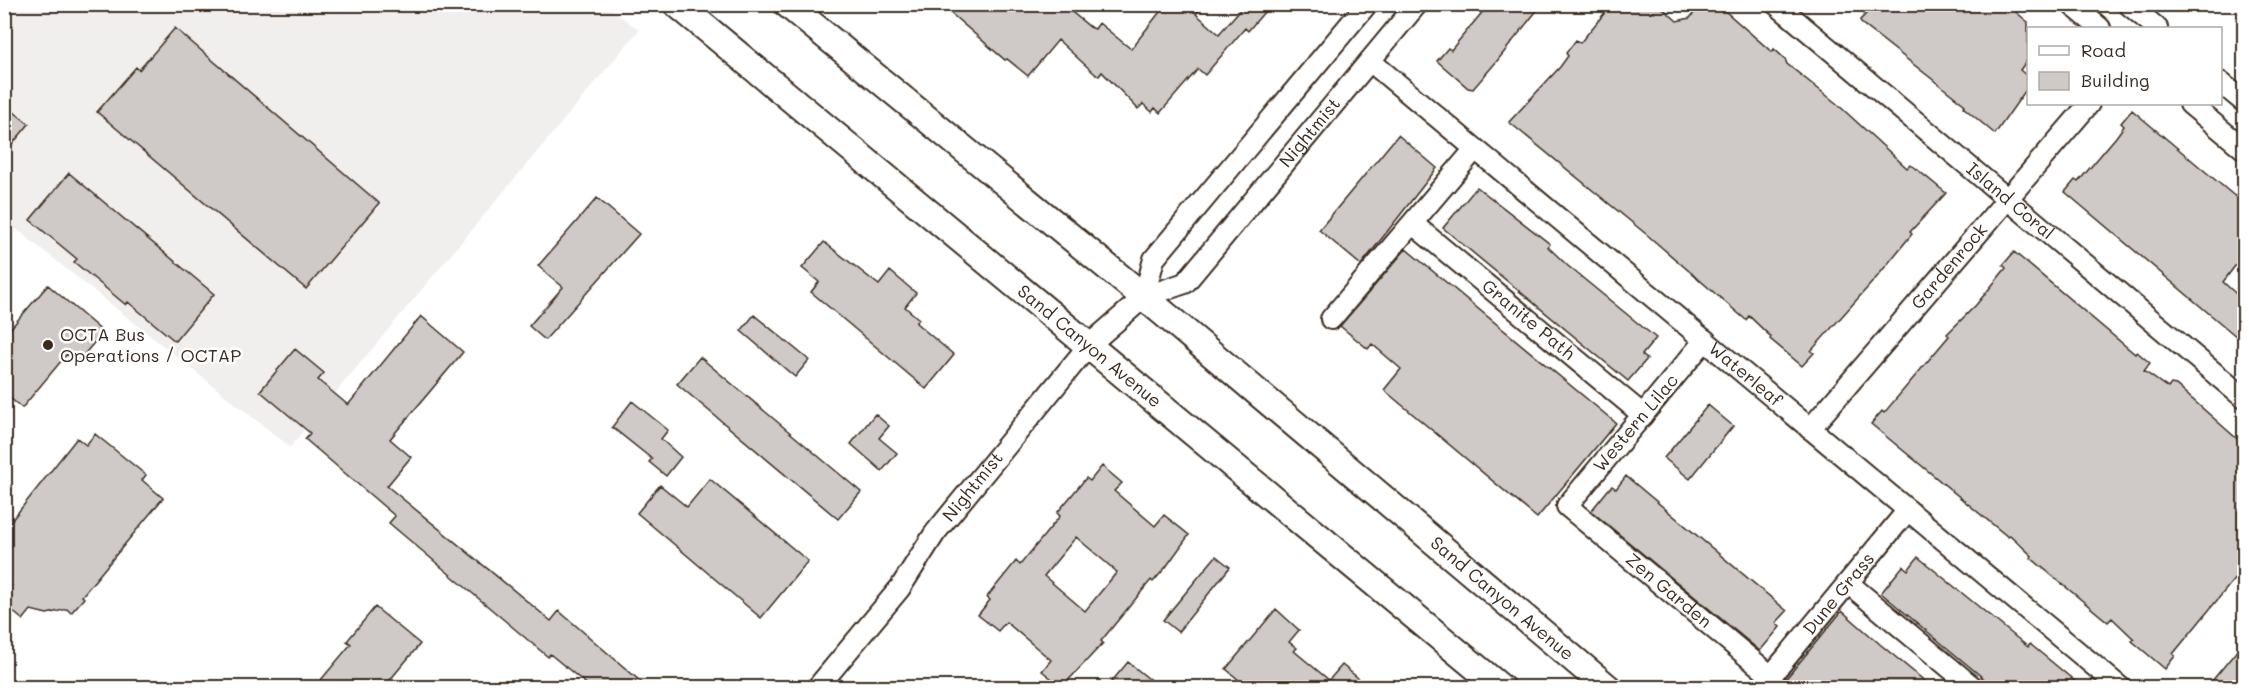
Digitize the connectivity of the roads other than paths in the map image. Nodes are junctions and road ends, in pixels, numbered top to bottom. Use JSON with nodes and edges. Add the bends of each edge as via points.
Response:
{"nodes":[{"id":1,"x":677,"y":4,"type":"edge"},
{"id":2,"x":787,"y":4,"type":"edge"},
{"id":3,"x":1367,"y":4,"type":"edge"},
{"id":4,"x":1417,"y":4,"type":"edge"},
{"id":5,"x":1776,"y":4,"type":"edge"},
{"id":6,"x":2071,"y":4,"type":"edge"},
{"id":7,"x":2128,"y":4,"type":"edge"},
{"id":8,"x":2099,"y":27,"type":"edge"},
{"id":9,"x":2156,"y":27,"type":"edge"},
{"id":10,"x":1370,"y":61,"type":"junction"},
{"id":11,"x":2222,"y":84,"type":"edge"},
{"id":12,"x":2244,"y":102,"type":"edge"},
{"id":13,"x":2088,"y":105,"type":"edge"},
{"id":14,"x":2191,"y":105,"type":"edge"},
{"id":15,"x":1475,"y":149,"type":"junction"},
{"id":16,"x":2244,"y":149,"type":"edge"},
{"id":17,"x":2007,"y":199,"type":"junction"},
{"id":18,"x":1413,"y":224,"type":"junction"},
{"id":19,"x":1144,"y":297,"type":"junction"},
{"id":20,"x":1331,"y":319,"type":"dead end"},
{"id":21,"x":1705,"y":340,"type":"junction"},
{"id":22,"x":1089,"y":345,"type":"junction"},
{"id":23,"x":2244,"y":398,"type":"edge"},
{"id":24,"x":1643,"y":415,"type":"junction"},
{"id":25,"x":1810,"y":429,"type":"junction"},
{"id":26,"x":1567,"y":506,"type":"joint"},
{"id":27,"x":1908,"y":510,"type":"junction"},
{"id":28,"x":1848,"y":583,"type":"junction"},
{"id":29,"x":1771,"y":676,"type":"joint"},
{"id":30,"x":817,"y":687,"type":"edge"},
{"id":31,"x":1501,"y":687,"type":"edge"},
{"id":32,"x":1608,"y":687,"type":"edge"},
{"id":33,"x":1974,"y":687,"type":"edge"},
{"id":34,"x":2121,"y":687,"type":"edge"}],
"edges":[{"from":1,"to":22,"type":"main road","name":"Sand Canyon Avenue"},
{"from":2,"to":19,"type":"main road","name":"Sand Canyon Avenue"},
{"from":3,"to":19,"type":"street","via":[[1154,259]]},
{"from":4,"to":10,"type":"street","name":"Nightmist"},
{"from":5,"to":17,"type":"street","name":"Island Coral"},
{"from":6,"to":8,"type":"street"},
{"from":7,"to":9,"type":"street"},
{"from":10,"to":15,"type":"street","name":"Waterleaf"},
{"from":10,"to":19,"type":"street","name":"Nightmist","via":[[1185,283]]},
{"from":11,"to":12,"type":"street"},
{"from":13,"to":17,"type":"street","name":"Gardenrock"},
{"from":14,"to":16,"type":"street"},
{"from":15,"to":18,"type":"street"},
{"from":15,"to":21,"type":"street","name":"Waterleaf"},
{"from":17,"to":23,"type":"street","name":"Island Coral"},
{"from":17,"to":25,"type":"street","name":"Gardenrock"},
{"from":18,"to":20,"type":"street"},
{"from":18,"to":24,"type":"street","name":"Granite Path"},
{"from":19,"to":22,"type":"street","name":"Nightmist"},
{"from":19,"to":32,"type":"main road","name":"Sand Canyon Avenue"},
{"from":21,"to":24,"type":"street","name":"Western Lilac"},
{"from":21,"to":25,"type":"street","name":"Waterleaf"},
{"from":22,"to":30,"type":"street","name":"Nightmist","via":[[935,533],[900,588]]},
{"from":22,"to":31,"type":"main road","name":"Sand Canyon Avenue"},
{"from":24,"to":26,"type":"street","name":"Western Lilac"},
{"from":25,"to":27,"type":"street","name":"Waterleaf"},
{"from":26,"to":29,"type":"street","name":"Zen Garden"},
{"from":27,"to":28,"type":"street","name":"Dune Grass"},
{"from":27,"to":34,"type":"street","name":"Waterleaf"},
{"from":28,"to":29,"type":"street","name":"Dune Grass"},
{"from":28,"to":33,"type":"street"}]}
